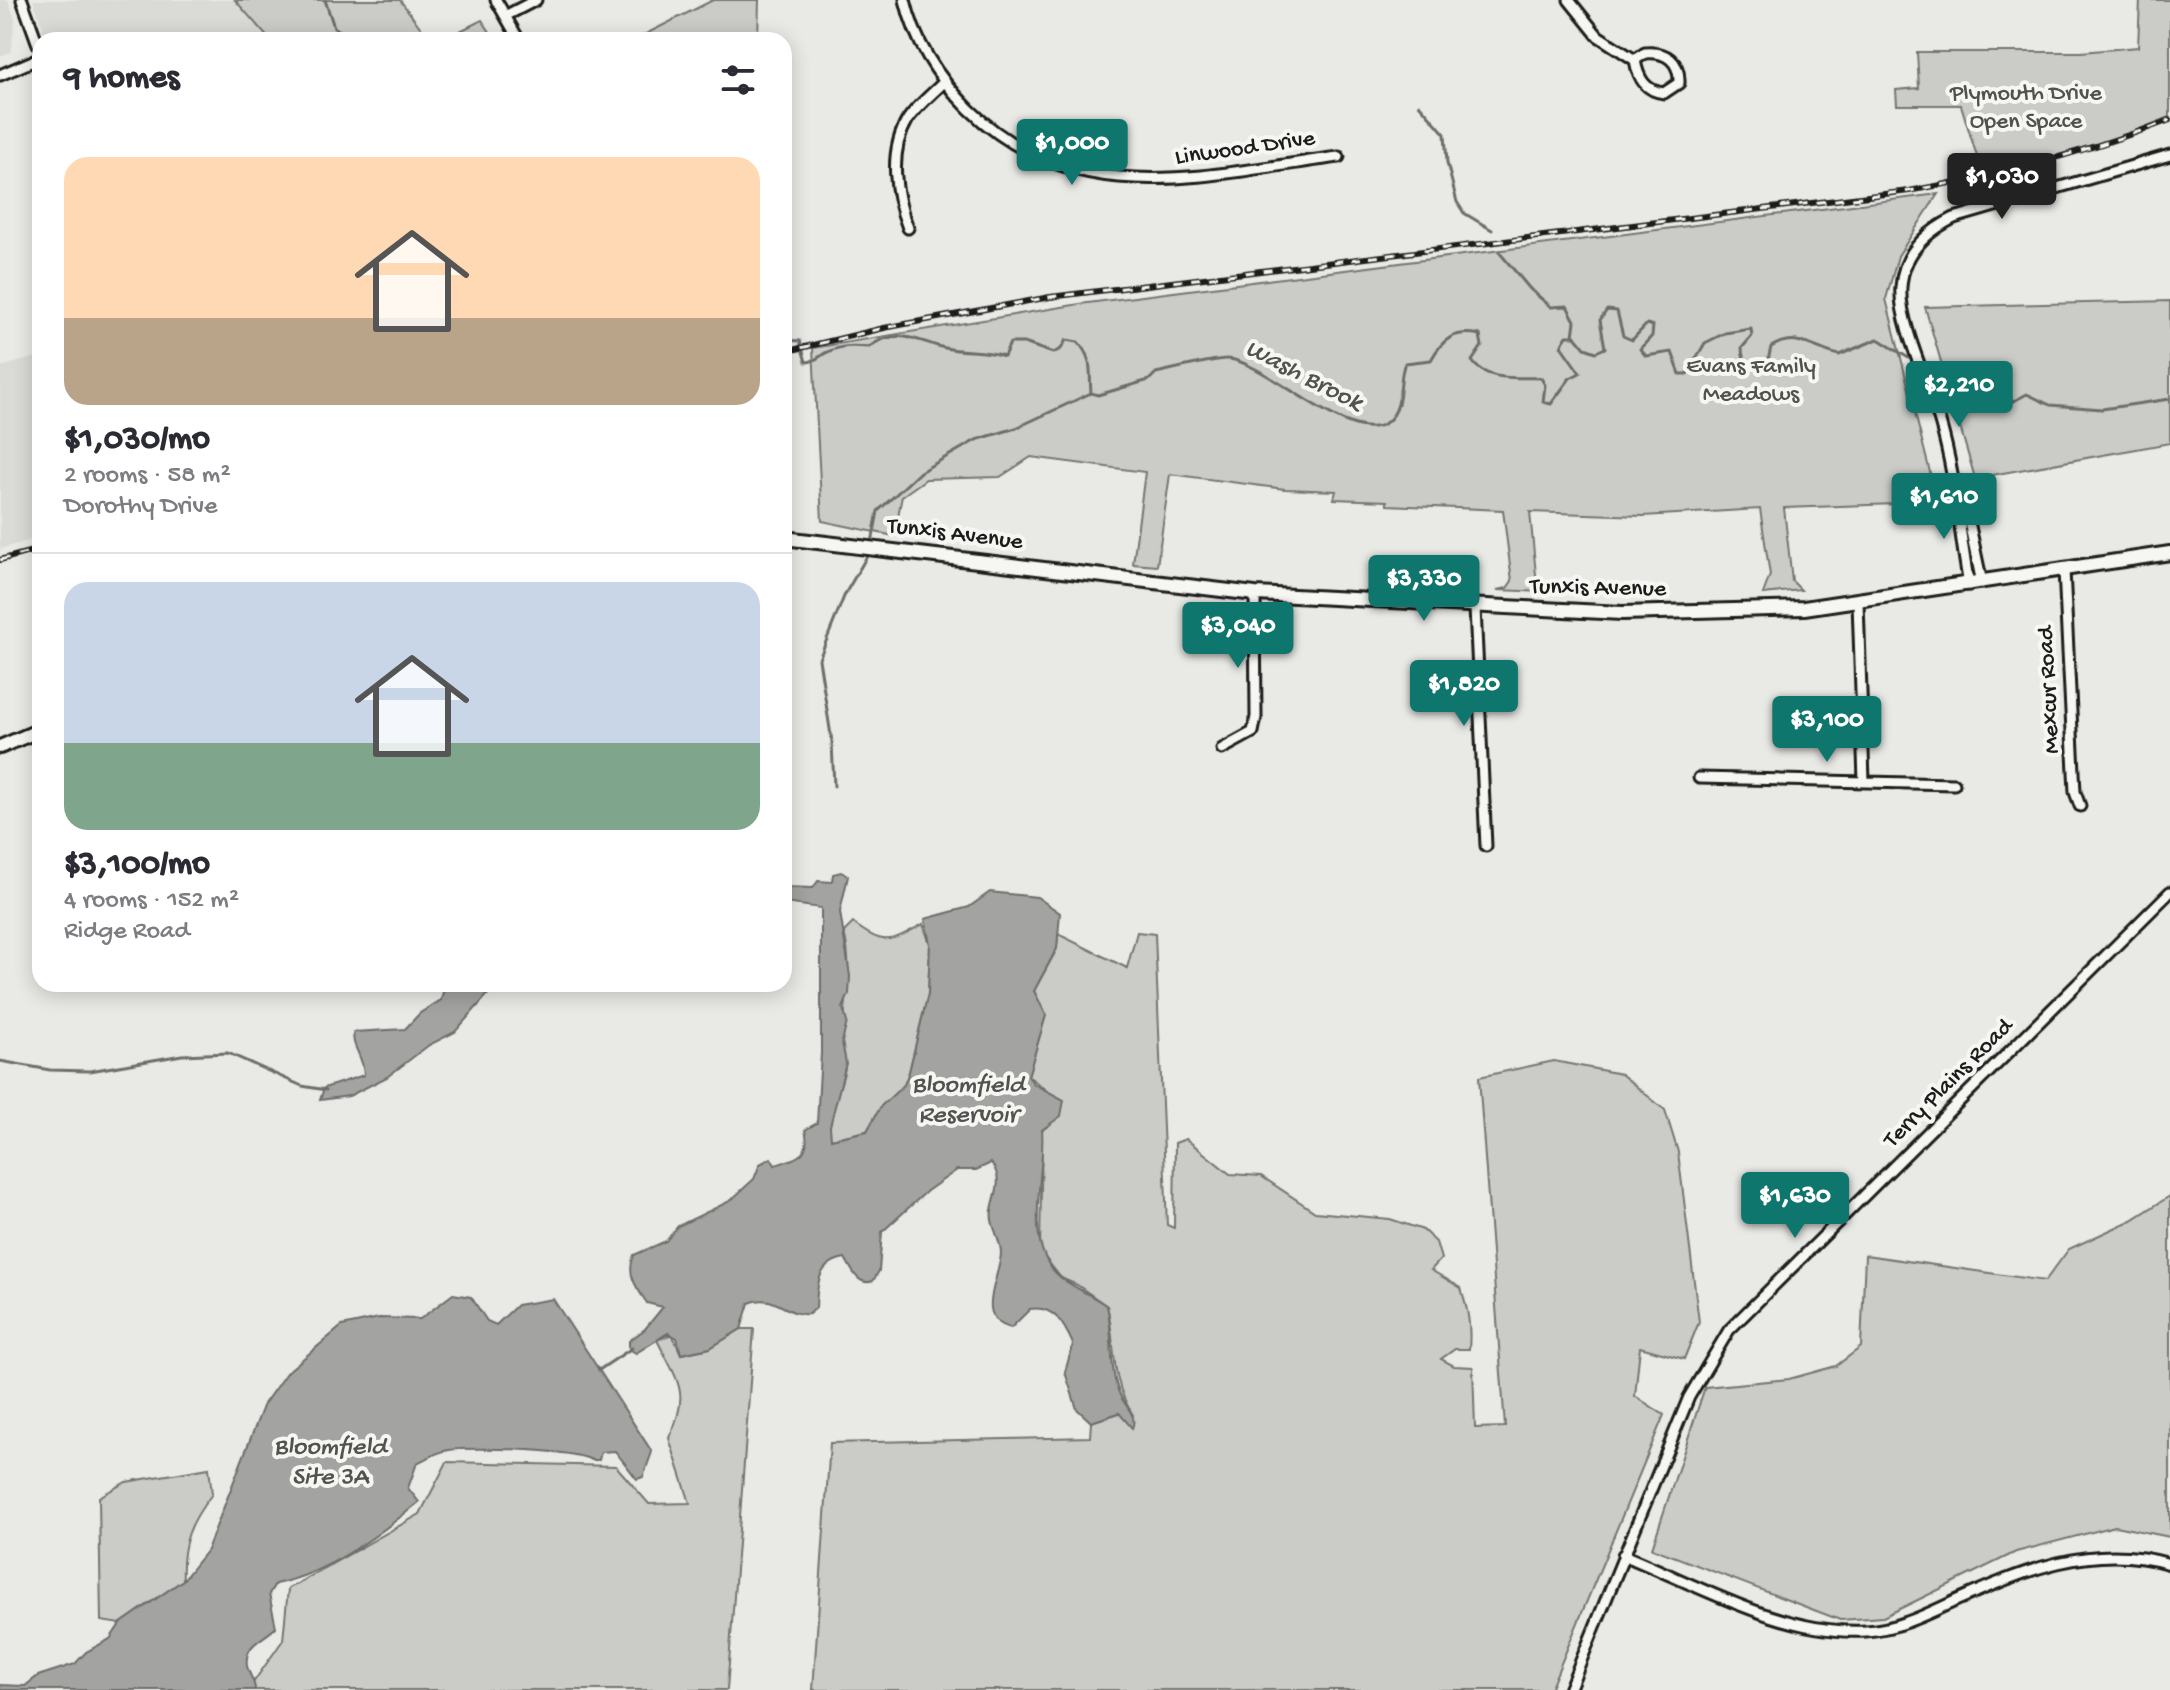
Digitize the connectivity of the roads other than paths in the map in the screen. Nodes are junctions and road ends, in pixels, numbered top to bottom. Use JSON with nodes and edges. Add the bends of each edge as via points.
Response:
{"nodes":[{"id":1,"x":22,"y":0,"type":"edge"},
{"id":2,"x":496,"y":0,"type":"edge"},
{"id":3,"x":536,"y":0,"type":"edge"},
{"id":4,"x":905,"y":0,"type":"edge"},
{"id":5,"x":1569,"y":0,"type":"edge"},
{"id":6,"x":507,"y":15,"type":"junction"},
{"id":7,"x":34,"y":32,"type":"edge"},
{"id":8,"x":515,"y":32,"type":"edge"},
{"id":9,"x":1635,"y":60,"type":"junction"},
{"id":10,"x":32,"y":61,"type":"edge"},
{"id":11,"x":0,"y":75,"type":"edge"},
{"id":12,"x":943,"y":83,"type":"junction"},
{"id":13,"x":2170,"y":155,"type":"edge"},
{"id":14,"x":1339,"y":157,"type":"dead end"},
{"id":15,"x":908,"y":228,"type":"dead end"},
{"id":16,"x":792,"y":539,"type":"edge"},
{"id":17,"x":2170,"y":553,"type":"edge"},
{"id":18,"x":2064,"y":570,"type":"junction"},
{"id":19,"x":1976,"y":584,"type":"junction"},
{"id":20,"x":1255,"y":594,"type":"junction"},
{"id":21,"x":1858,"y":602,"type":"junction"},
{"id":22,"x":1475,"y":608,"type":"junction"},
{"id":23,"x":32,"y":733,"type":"edge"},
{"id":24,"x":0,"y":747,"type":"edge"},
{"id":25,"x":1222,"y":749,"type":"dead end"},
{"id":26,"x":1699,"y":778,"type":"dead end"},
{"id":27,"x":1864,"y":781,"type":"junction"},
{"id":28,"x":1954,"y":784,"type":"dead end"},
{"id":29,"x":2080,"y":806,"type":"dead end"},
{"id":30,"x":1486,"y":846,"type":"dead end"},
{"id":31,"x":2170,"y":892,"type":"edge"},
{"id":32,"x":1623,"y":1555,"type":"junction"},
{"id":33,"x":2170,"y":1564,"type":"edge"},
{"id":34,"x":1569,"y":1690,"type":"edge"}],
"edges":[{"from":1,"to":7,"type":"street"},
{"from":2,"to":6,"type":"street"},
{"from":3,"to":6,"type":"street"},
{"from":4,"to":12,"type":"street","name":"Linwood Drive","via":[[917,36]]},
{"from":5,"to":9,"type":"street","via":[[1598,36]]},
{"from":6,"to":8,"type":"street"},
{"from":9,"to":9,"type":"street","via":[[1641,81],[1653,92],[1664,93],[1679,83],[1676,64],[1668,56],[1645,53]]},
{"from":10,"to":11,"type":"street"},
{"from":12,"to":14,"type":"street","name":"Linwood Drive","via":[[989,128],[1016,146],[1089,175],[1161,181]]},
{"from":12,"to":15,"type":"street","via":[[901,133],[897,202]]},
{"from":13,"to":19,"type":"street","via":[[1954,218],[1926,235],[1909,258],[1901,305],[1957,494],[1957,519]]},
{"from":16,"to":20,"type":"main road","name":"Tunxis Avenue"},
{"from":17,"to":18,"type":"main road","name":"Tunxis Avenue"},
{"from":18,"to":19,"type":"main road","name":"Tunxis Avenue"},
{"from":18,"to":29,"type":"street","name":"Mexcur Road","via":[[2075,792]]},
{"from":19,"to":21,"type":"main road","name":"Tunxis Avenue"},
{"from":20,"to":22,"type":"main road","name":"Tunxis Avenue"},
{"from":20,"to":25,"type":"street","via":[[1253,732]]},
{"from":21,"to":22,"type":"main road","name":"Tunxis Avenue","via":[[1699,613]]},
{"from":21,"to":27,"type":"street"},
{"from":22,"to":30,"type":"street"},
{"from":23,"to":24,"type":"main road"},
{"from":26,"to":27,"type":"street"},
{"from":27,"to":28,"type":"street"},
{"from":31,"to":32,"type":"street","name":"Terry Plains Road","via":[[1729,1330],[1689,1397]]},
{"from":32,"to":33,"type":"street","via":[[1785,1621],[1835,1631],[1893,1626],[2041,1565],[2081,1556],[2130,1555]]},
{"from":32,"to":34,"type":"street","name":"Terry Plains Road"}]}
